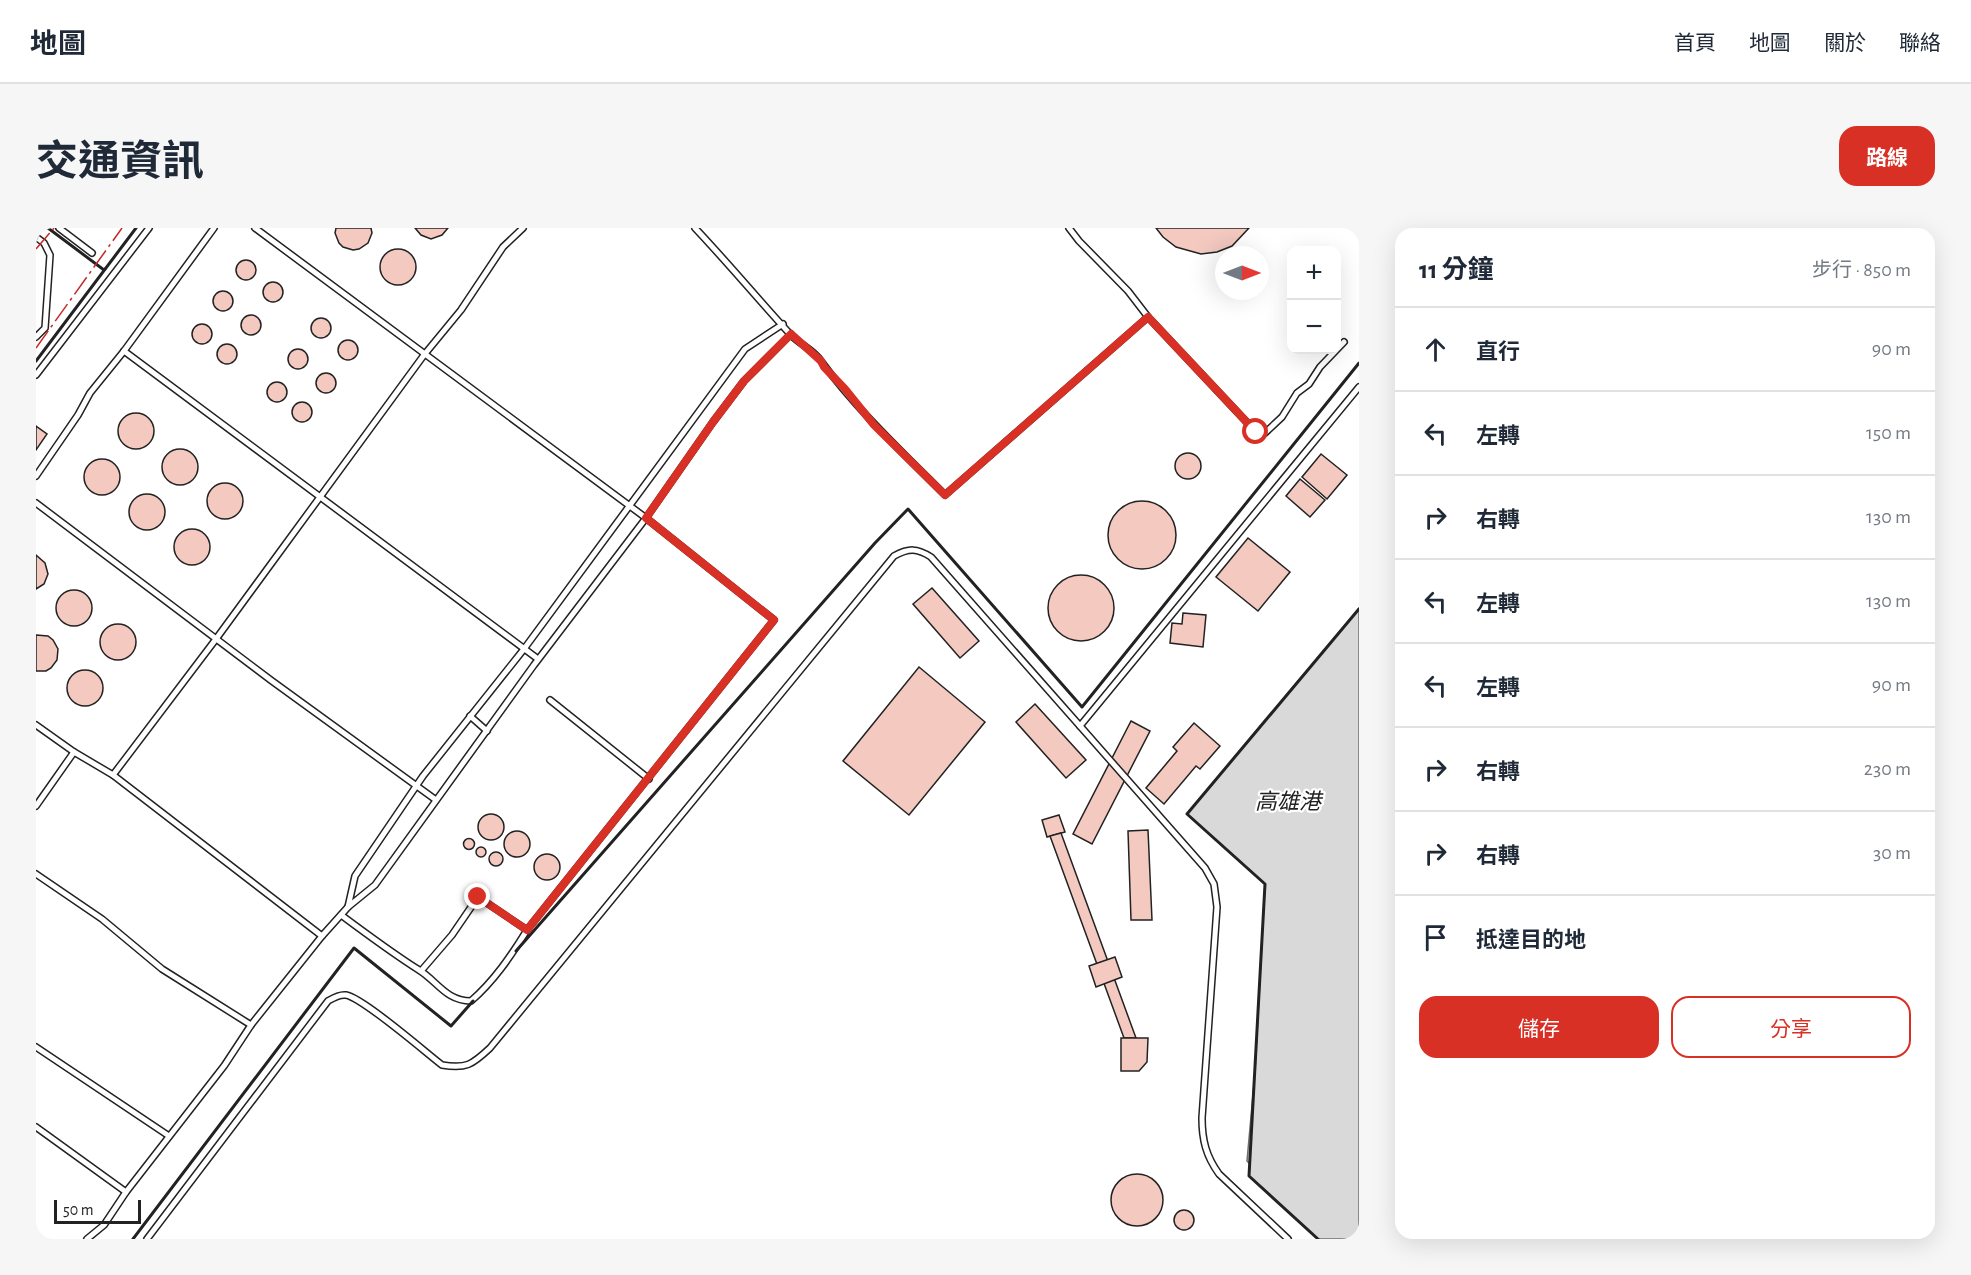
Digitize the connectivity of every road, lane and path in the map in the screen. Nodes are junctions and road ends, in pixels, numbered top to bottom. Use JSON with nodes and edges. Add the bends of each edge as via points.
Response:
{"nodes":[{"id":1,"x":59,"y":228,"type":"edge"},
{"id":2,"x":149,"y":228,"type":"edge"},
{"id":3,"x":214,"y":228,"type":"edge"},
{"id":4,"x":255,"y":228,"type":"edge"},
{"id":5,"x":523,"y":228,"type":"edge"},
{"id":6,"x":695,"y":228,"type":"edge"},
{"id":7,"x":1070,"y":228,"type":"edge"},
{"id":8,"x":36,"y":237,"type":"edge"},
{"id":9,"x":92,"y":253,"type":"dead end"},
{"id":10,"x":1148,"y":317,"type":"junction"},
{"id":11,"x":783,"y":324,"type":"junction"},
{"id":12,"x":791,"y":334,"type":"junction"},
{"id":13,"x":36,"y":337,"type":"edge"},
{"id":14,"x":1344,"y":342,"type":"dead end"},
{"id":15,"x":124,"y":351,"type":"junction"},
{"id":16,"x":424,"y":355,"type":"junction"},
{"id":17,"x":36,"y":375,"type":"edge"},
{"id":18,"x":1359,"y":387,"type":"edge"},
{"id":19,"x":36,"y":476,"type":"edge"},
{"id":20,"x":321,"y":497,"type":"junction"},
{"id":21,"x":36,"y":503,"type":"edge"},
{"id":22,"x":628,"y":505,"type":"junction"},
{"id":23,"x":646,"y":518,"type":"junction"},
{"id":24,"x":216,"y":639,"type":"junction"},
{"id":25,"x":524,"y":649,"type":"junction"},
{"id":26,"x":538,"y":659,"type":"junction"},
{"id":27,"x":550,"y":700,"type":"dead end"},
{"id":28,"x":470,"y":716,"type":"junction"},
{"id":29,"x":36,"y":725,"type":"edge"},
{"id":30,"x":1080,"y":726,"type":"junction"},
{"id":31,"x":488,"y":730,"type":"junction"},
{"id":32,"x":74,"y":752,"type":"junction"},
{"id":33,"x":113,"y":775,"type":"junction"},
{"id":34,"x":649,"y":779,"type":"junction"},
{"id":35,"x":417,"y":786,"type":"junction"},
{"id":36,"x":436,"y":800,"type":"junction"},
{"id":37,"x":36,"y":806,"type":"edge"},
{"id":38,"x":36,"y":874,"type":"edge"},
{"id":39,"x":348,"y":907,"type":"junction"},
{"id":40,"x":341,"y":915,"type":"junction"},
{"id":41,"x":527,"y":930,"type":"junction"},
{"id":42,"x":322,"y":936,"type":"junction"},
{"id":43,"x":421,"y":971,"type":"junction"},
{"id":44,"x":251,"y":1026,"type":"junction"},
{"id":45,"x":36,"y":1047,"type":"edge"},
{"id":46,"x":36,"y":1127,"type":"edge"},
{"id":47,"x":169,"y":1136,"type":"junction"},
{"id":48,"x":126,"y":1192,"type":"junction"},
{"id":49,"x":87,"y":1239,"type":"edge"},
{"id":50,"x":147,"y":1239,"type":"edge"},
{"id":51,"x":1288,"y":1239,"type":"edge"}],
"edges":[{"from":1,"to":9,"type":"lane"},
{"from":2,"to":17,"type":"lane"},
{"from":3,"to":15,"type":"lane"},
{"from":4,"to":16,"type":"lane"},
{"from":5,"to":16,"type":"lane","via":[[503,248],[461,310]]},
{"from":6,"to":11,"type":"lane"},
{"from":7,"to":10,"type":"lane"},
{"from":8,"to":13,"type":"lane","via":[[51,255],[45,328]]},
{"from":10,"to":12,"type":"lane","via":[[945,495],[874,425],[821,361]]},
{"from":10,"to":14,"type":"lane","via":[[1256,432],[1264,433],[1282,417],[1297,393]]},
{"from":11,"to":12,"type":"lane"},
{"from":11,"to":22,"type":"lane","via":[[745,349]]},
{"from":12,"to":23,"type":"lane","via":[[744,381]]},
{"from":15,"to":19,"type":"lane","via":[[90,393]]},
{"from":15,"to":20,"type":"lane"},
{"from":16,"to":20,"type":"lane"},
{"from":16,"to":22,"type":"lane"},
{"from":18,"to":30,"type":"lane"},
{"from":20,"to":24,"type":"lane"},
{"from":20,"to":25,"type":"lane"},
{"from":21,"to":24,"type":"lane"},
{"from":22,"to":23,"type":"lane"},
{"from":22,"to":25,"type":"lane"},
{"from":23,"to":26,"type":"lane"},
{"from":23,"to":34,"type":"lane","via":[[774,620]]},
{"from":24,"to":33,"type":"lane"},
{"from":24,"to":35,"type":"lane"},
{"from":25,"to":26,"type":"lane"},
{"from":25,"to":28,"type":"lane"},
{"from":26,"to":31,"type":"lane"},
{"from":27,"to":34,"type":"lane"},
{"from":28,"to":31,"type":"lane"},
{"from":28,"to":35,"type":"lane"},
{"from":29,"to":32,"type":"lane"},
{"from":30,"to":50,"type":"lane","via":[[930,557],[918,549],[894,556],[474,1064],[458,1068],[442,1065],[363,1004],[345,995],[336,996],[328,1001]]},
{"from":30,"to":51,"type":"lane","via":[[1205,868],[1214,884],[1217,907],[1202,1118],[1205,1149],[1219,1174]]},
{"from":31,"to":36,"type":"lane"},
{"from":32,"to":33,"type":"lane"},
{"from":32,"to":37,"type":"lane"},
{"from":33,"to":42,"type":"lane"},
{"from":34,"to":41,"type":"lane"},
{"from":35,"to":36,"type":"lane"},
{"from":35,"to":39,"type":"lane","via":[[355,876]]},
{"from":36,"to":39,"type":"lane","via":[[375,885]]},
{"from":38,"to":44,"type":"lane","via":[[102,919],[162,969]]},
{"from":39,"to":40,"type":"lane"},
{"from":40,"to":42,"type":"lane"},
{"from":40,"to":43,"type":"lane"},
{"from":41,"to":43,"type":"lane","via":[[508,961],[471,1001],[451,996]]},
{"from":41,"to":43,"type":"lane","via":[[478,897]]},
{"from":42,"to":44,"type":"lane"},
{"from":44,"to":47,"type":"lane"},
{"from":45,"to":47,"type":"lane"},
{"from":46,"to":48,"type":"lane"},
{"from":47,"to":48,"type":"lane"},
{"from":48,"to":49,"type":"lane","via":[[104,1225]]}]}
